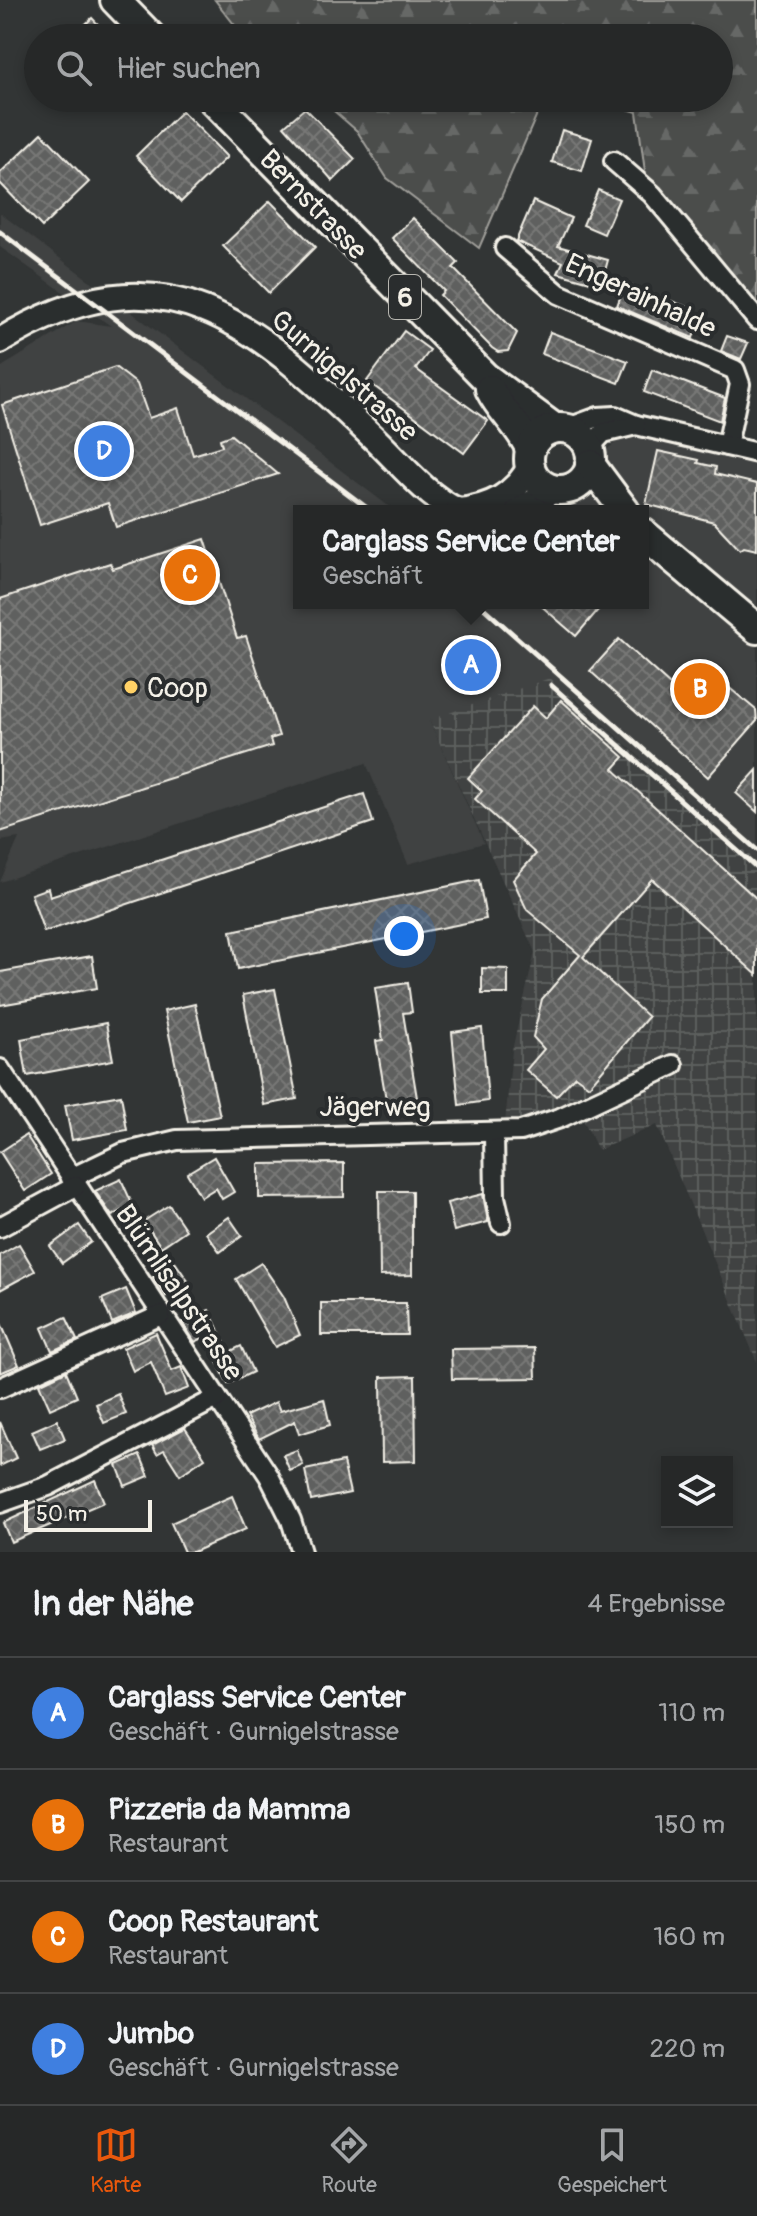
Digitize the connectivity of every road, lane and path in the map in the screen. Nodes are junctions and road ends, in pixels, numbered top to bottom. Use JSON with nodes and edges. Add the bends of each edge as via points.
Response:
{"nodes":[{"id":1,"x":115,"y":0,"type":"edge"},
{"id":2,"x":138,"y":24,"type":"edge"},
{"id":3,"x":225,"y":112,"type":"edge"},
{"id":4,"x":614,"y":161,"type":"dead end"},
{"id":5,"x":505,"y":248,"type":"dead end"},
{"id":6,"x":757,"y":320,"type":"edge"},
{"id":7,"x":0,"y":341,"type":"edge"},
{"id":8,"x":485,"y":377,"type":"junction"},
{"id":9,"x":636,"y":425,"type":"junction"},
{"id":10,"x":561,"y":428,"type":"junction"},
{"id":11,"x":727,"y":446,"type":"junction"},
{"id":12,"x":757,"y":453,"type":"edge"},
{"id":13,"x":590,"y":456,"type":"junction"},
{"id":14,"x":530,"y":458,"type":"junction"},
{"id":15,"x":563,"y":489,"type":"junction"},
{"id":16,"x":450,"y":505,"type":"edge"},
{"id":17,"x":485,"y":505,"type":"edge"},
{"id":18,"x":530,"y":505,"type":"edge"},
{"id":19,"x":593,"y":505,"type":"edge"},
{"id":20,"x":621,"y":505,"type":"edge"},
{"id":21,"x":649,"y":538,"type":"edge"},
{"id":22,"x":757,"y":629,"type":"edge"},
{"id":23,"x":673,"y":1065,"type":"dead end"},
{"id":24,"x":0,"y":1069,"type":"edge"},
{"id":25,"x":494,"y":1134,"type":"junction"},
{"id":26,"x":74,"y":1182,"type":"junction"},
{"id":27,"x":501,"y":1223,"type":"dead end"},
{"id":28,"x":0,"y":1227,"type":"edge"},
{"id":29,"x":161,"y":1315,"type":"junction"},
{"id":30,"x":0,"y":1388,"type":"edge"},
{"id":31,"x":217,"y":1398,"type":"junction"},
{"id":32,"x":0,"y":1503,"type":"edge"},
{"id":33,"x":301,"y":1552,"type":"edge"}],
"edges":[{"from":1,"to":2,"type":"main road"},
{"from":3,"to":8,"type":"main road","name":"Bernstrasse","number":"6"},
{"from":4,"to":6,"type":"street","via":[[652,194]]},
{"from":5,"to":11,"type":"street","name":"Engerainhalde","via":[[559,294],[735,370],[740,384]]},
{"from":7,"to":16,"type":"main road","name":"Gurnigelstrasse","via":[[58,312],[116,296],[175,300],[214,312],[287,357]]},
{"from":8,"to":10,"type":"main road","name":"Bernstrasse","number":"6"},
{"from":8,"to":14,"type":"main road","name":"Bernstrasse","number":"6","via":[[499,407],[520,430]]},
{"from":9,"to":10,"type":"street","via":[[607,416]]},
{"from":9,"to":11,"type":"street"},
{"from":9,"to":13,"type":"street","via":[[603,433]]},
{"from":10,"to":13,"type":"main road","via":[[580,435]]},
{"from":10,"to":14,"type":"main road","via":[[540,435]]},
{"from":11,"to":12,"type":"street"},
{"from":13,"to":15,"type":"main road","via":[[586,477]]},
{"from":13,"to":20,"type":"main road"},
{"from":14,"to":15,"type":"main road","via":[[537,481]]},
{"from":14,"to":17,"type":"main road","name":"Gurnigelstrasse","via":[[518,486]]},
{"from":15,"to":18,"type":"main road"},
{"from":15,"to":19,"type":"main road"},
{"from":21,"to":22,"type":"main road"},
{"from":23,"to":25,"type":"street","name":"Jägerweg","via":[[560,1118]]},
{"from":24,"to":26,"type":"street","name":"Blümlisalpstrasse"},
{"from":25,"to":26,"type":"street","name":"Jägerweg","via":[[177,1140],[123,1153]]},
{"from":25,"to":27,"type":"street"},
{"from":26,"to":28,"type":"street","name":"Jägerweg"},
{"from":26,"to":29,"type":"street","name":"Blümlisalpstrasse"},
{"from":29,"to":30,"type":"street"},
{"from":29,"to":31,"type":"street","name":"Blümlisalpstrasse"},
{"from":31,"to":32,"type":"street","via":[[48,1486]]},
{"from":31,"to":33,"type":"street","name":"Blümlisalpstrasse","via":[[283,1500]]}]}
